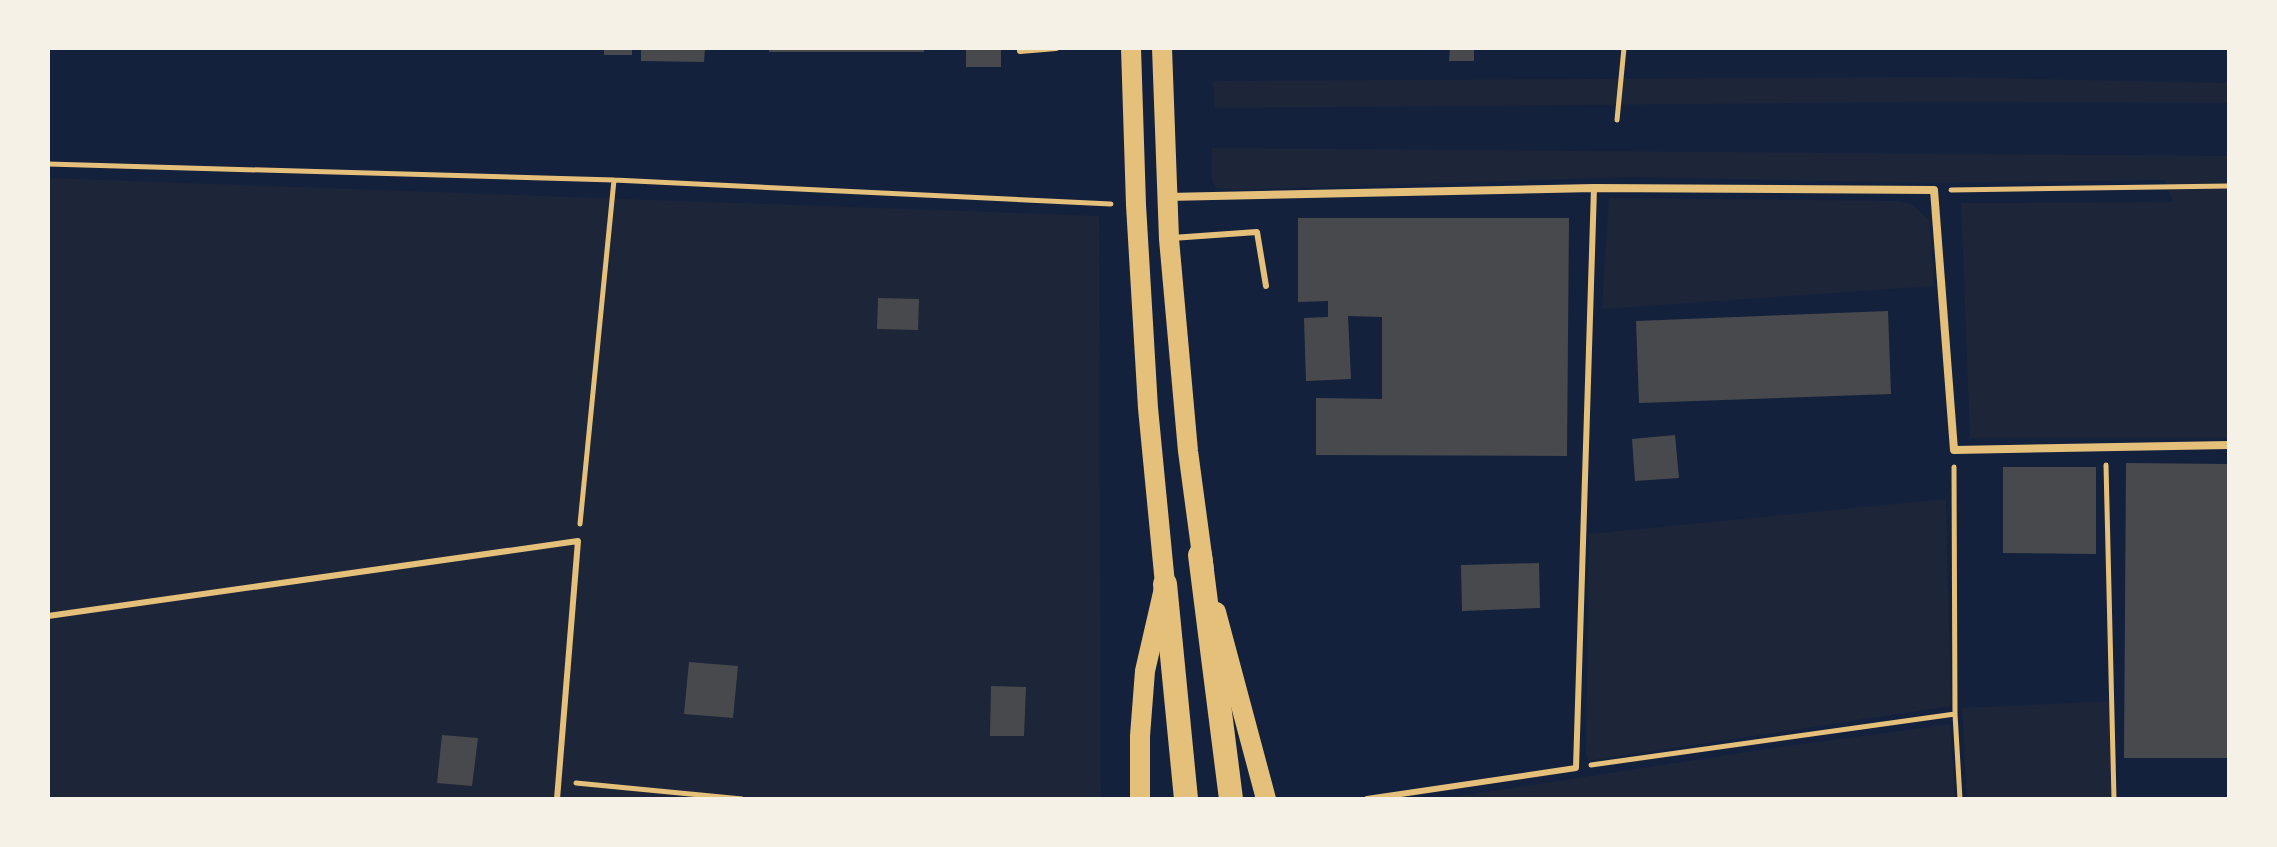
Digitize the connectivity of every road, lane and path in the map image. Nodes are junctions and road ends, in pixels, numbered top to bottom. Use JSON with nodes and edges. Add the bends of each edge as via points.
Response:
{"nodes":[{"id":1,"x":1056,"y":48,"type":"edge"},
{"id":2,"x":1131,"y":48,"type":"edge"},
{"id":3,"x":1162,"y":48,"type":"edge"},
{"id":4,"x":1624,"y":48,"type":"edge"},
{"id":5,"x":1020,"y":51,"type":"dead end"},
{"id":6,"x":1617,"y":120,"type":"dead end"},
{"id":7,"x":48,"y":164,"type":"edge"},
{"id":8,"x":614,"y":180,"type":"junction"},
{"id":9,"x":2229,"y":186,"type":"edge"},
{"id":10,"x":1594,"y":188,"type":"junction"},
{"id":11,"x":1934,"y":190,"type":"junction"},
{"id":12,"x":1166,"y":197,"type":"junction"},
{"id":13,"x":1136,"y":205,"type":"junction"},
{"id":14,"x":1169,"y":239,"type":"junction"},
{"id":15,"x":1266,"y":286,"type":"dead end"},
{"id":16,"x":2229,"y":445,"type":"edge"},
{"id":17,"x":2105,"y":448,"type":"junction"},
{"id":18,"x":1954,"y":490,"type":"dead end"},
{"id":19,"x":578,"y":541,"type":"junction"},
{"id":20,"x":1200,"y":555,"type":"junction"},
{"id":21,"x":1165,"y":584,"type":"junction"},
{"id":22,"x":48,"y":616,"type":"edge"},
{"id":23,"x":1955,"y":714,"type":"junction"},
{"id":24,"x":1576,"y":768,"type":"junction"},
{"id":25,"x":559,"y":781,"type":"junction"},
{"id":26,"x":1185,"y":790,"type":"edge"},
{"id":27,"x":557,"y":799,"type":"edge"},
{"id":28,"x":742,"y":799,"type":"edge"},
{"id":29,"x":1140,"y":799,"type":"edge"},
{"id":30,"x":1231,"y":799,"type":"edge"},
{"id":31,"x":1266,"y":799,"type":"edge"},
{"id":32,"x":1367,"y":799,"type":"edge"},
{"id":33,"x":1960,"y":799,"type":"edge"},
{"id":34,"x":2114,"y":799,"type":"edge"}],
"edges":[{"from":1,"to":5,"type":"lane"},
{"from":2,"to":13,"type":"main road"},
{"from":3,"to":12,"type":"main road"},
{"from":4,"to":6,"type":"path"},
{"from":7,"to":8,"type":"path"},
{"from":8,"to":13,"type":"path"},
{"from":8,"to":19,"type":"path"},
{"from":9,"to":11,"type":"path"},
{"from":10,"to":11,"type":"street"},
{"from":10,"to":12,"type":"street"},
{"from":10,"to":24,"type":"lane"},
{"from":11,"to":17,"type":"street","via":[[1954,450]]},
{"from":12,"to":14,"type":"main road"},
{"from":13,"to":21,"type":"main road"},
{"from":14,"to":15,"type":"lane","via":[[1257,232]]},
{"from":14,"to":20,"type":"main road"},
{"from":16,"to":17,"type":"street"},
{"from":17,"to":34,"type":"path"},
{"from":18,"to":23,"type":"path"},
{"from":19,"to":22,"type":"lane"},
{"from":19,"to":25,"type":"lane"},
{"from":20,"to":30,"type":"highway"},
{"from":20,"to":31,"type":"main road"},
{"from":21,"to":26,"type":"highway"},
{"from":21,"to":29,"type":"main road","via":[[1145,671]]},
{"from":23,"to":24,"type":"path"},
{"from":23,"to":33,"type":"path"},
{"from":24,"to":32,"type":"lane"},
{"from":25,"to":27,"type":"lane"},
{"from":25,"to":28,"type":"path"}]}
